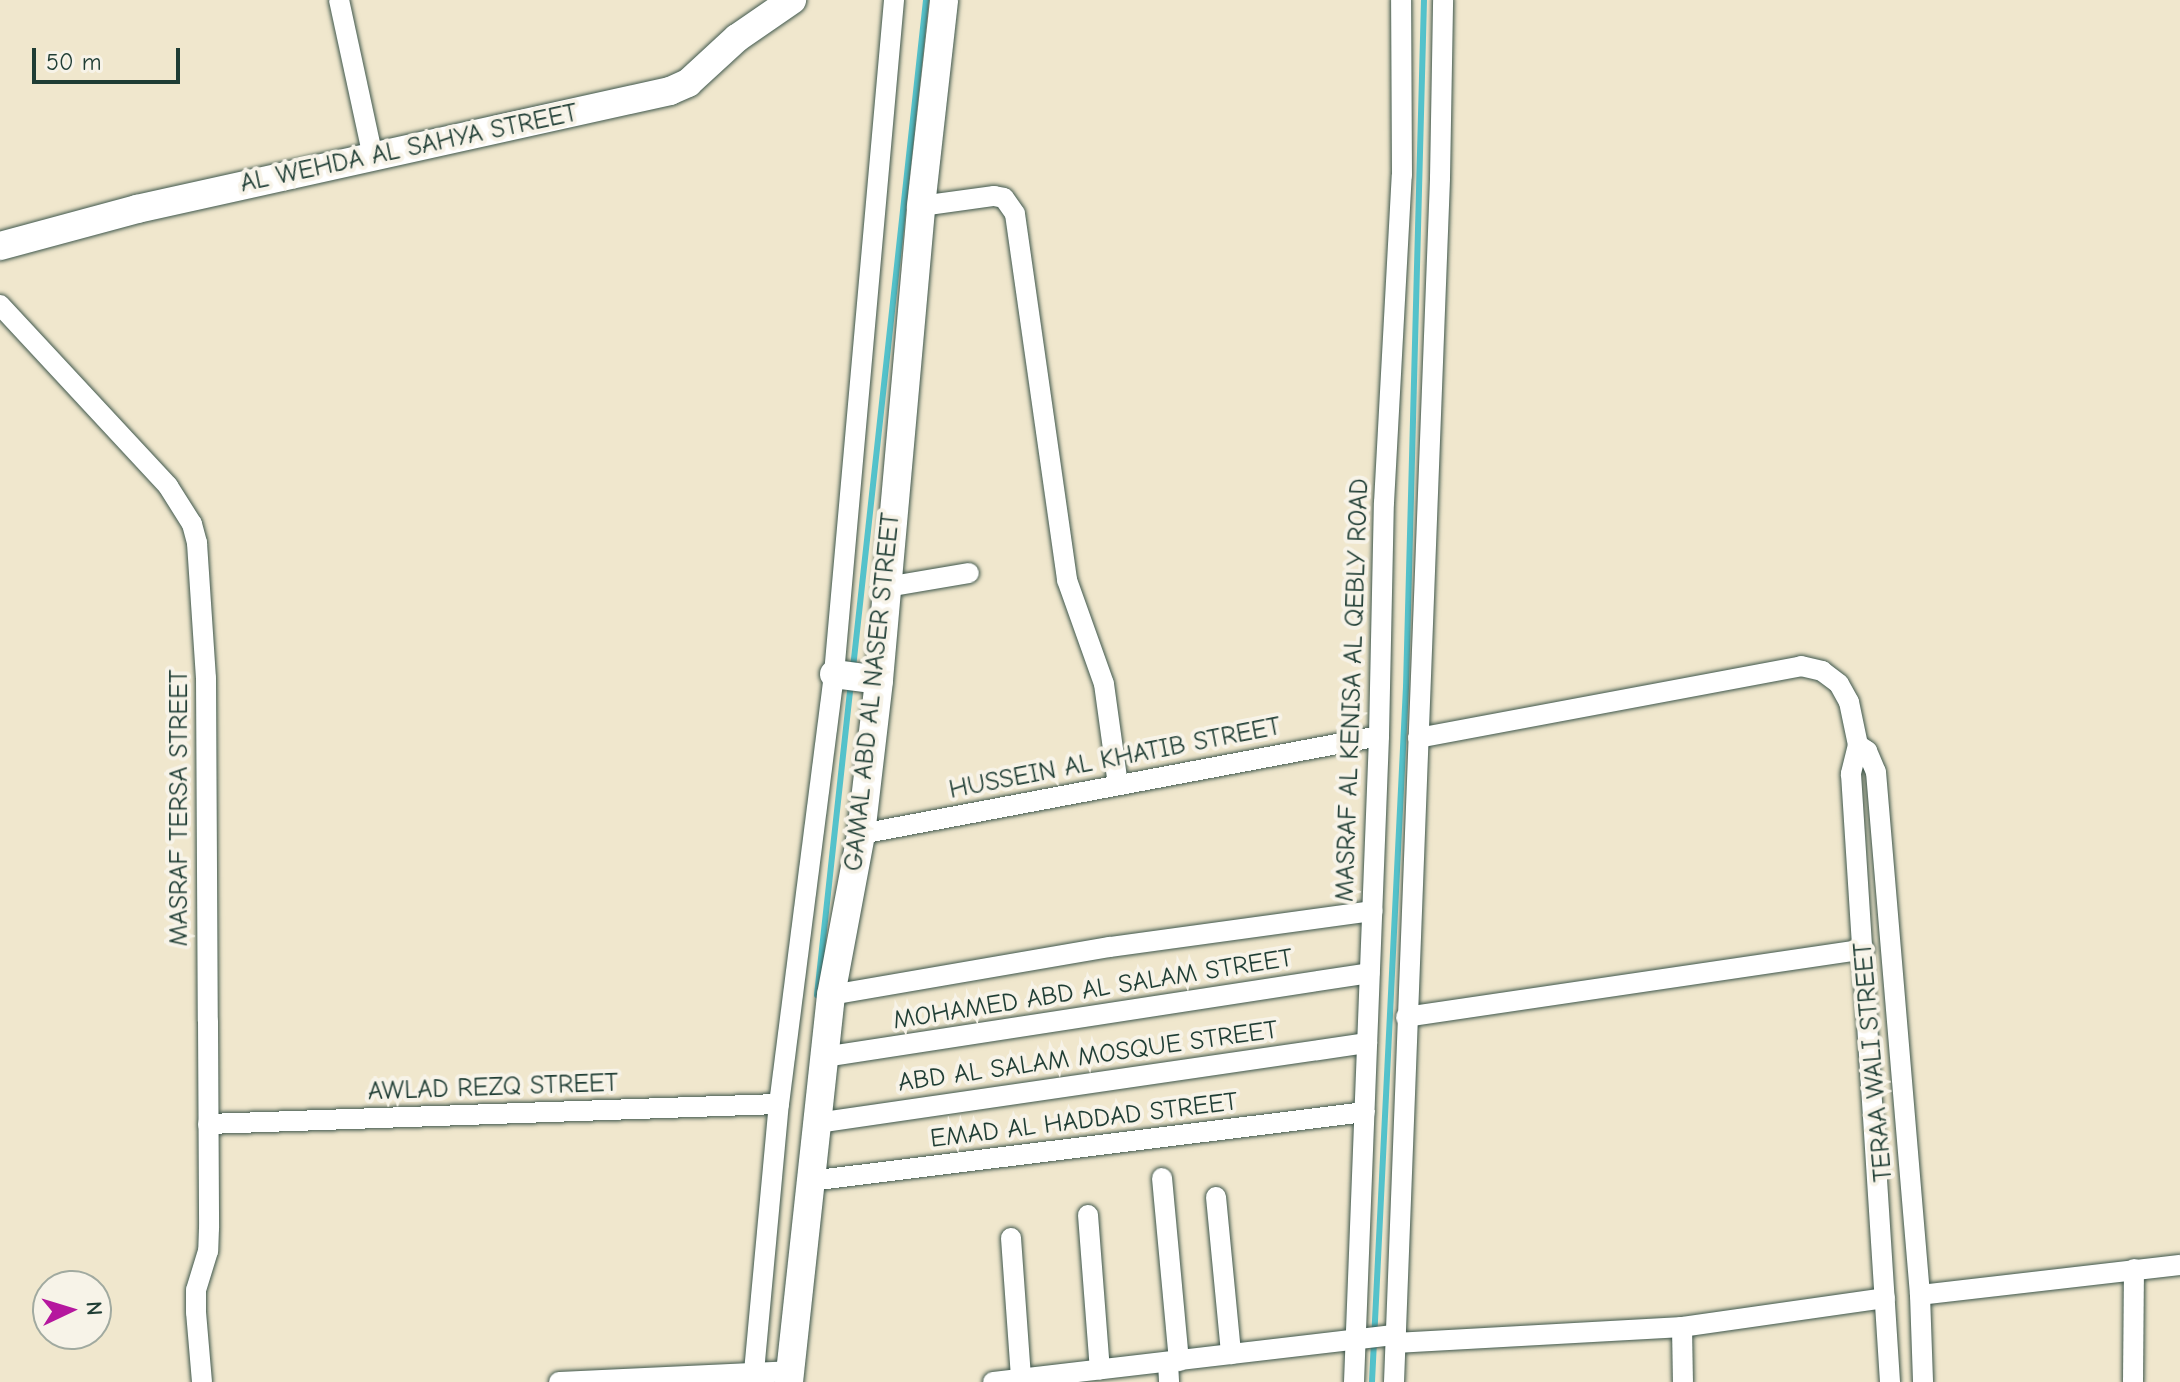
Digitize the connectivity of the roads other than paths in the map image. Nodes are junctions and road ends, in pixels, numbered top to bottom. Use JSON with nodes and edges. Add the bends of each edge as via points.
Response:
{"nodes":[{"id":1,"x":339,"y":0,"type":"edge"},
{"id":2,"x":792,"y":0,"type":"edge"},
{"id":3,"x":894,"y":0,"type":"edge"},
{"id":4,"x":944,"y":0,"type":"edge"},
{"id":5,"x":1401,"y":0,"type":"edge"},
{"id":6,"x":1443,"y":0,"type":"edge"},
{"id":7,"x":373,"y":157,"type":"junction"},
{"id":8,"x":921,"y":206,"type":"junction"},
{"id":9,"x":0,"y":246,"type":"edge"},
{"id":10,"x":0,"y":305,"type":"edge"},
{"id":11,"x":969,"y":573,"type":"dead end"},
{"id":12,"x":887,"y":587,"type":"junction"},
{"id":13,"x":838,"y":675,"type":"junction"},
{"id":14,"x":875,"y":679,"type":"junction"},
{"id":15,"x":1379,"y":736,"type":"junction"},
{"id":16,"x":1418,"y":738,"type":"junction"},
{"id":17,"x":1858,"y":745,"type":"junction"},
{"id":18,"x":1118,"y":785,"type":"junction"},
{"id":19,"x":861,"y":834,"type":"junction"},
{"id":20,"x":1373,"y":911,"type":"junction"},
{"id":21,"x":1864,"y":949,"type":"junction"},
{"id":22,"x":1370,"y":973,"type":"junction"},
{"id":23,"x":831,"y":995,"type":"junction"},
{"id":24,"x":1406,"y":1017,"type":"junction"},
{"id":25,"x":1367,"y":1043,"type":"junction"},
{"id":26,"x":824,"y":1057,"type":"junction"},
{"id":27,"x":1403,"y":1096,"type":"junction"},
{"id":28,"x":779,"y":1104,"type":"junction"},
{"id":29,"x":1365,"y":1106,"type":"junction"},
{"id":30,"x":817,"y":1123,"type":"junction"},
{"id":31,"x":208,"y":1124,"type":"junction"},
{"id":32,"x":1162,"y":1178,"type":"dead end"},
{"id":33,"x":810,"y":1181,"type":"junction"},
{"id":34,"x":1216,"y":1197,"type":"dead end"},
{"id":35,"x":1088,"y":1215,"type":"dead end"},
{"id":36,"x":1011,"y":1238,"type":"dead end"},
{"id":37,"x":2180,"y":1265,"type":"edge"},
{"id":38,"x":2134,"y":1269,"type":"junction"},
{"id":39,"x":1920,"y":1295,"type":"junction"},
{"id":40,"x":1885,"y":1298,"type":"junction"},
{"id":41,"x":1682,"y":1327,"type":"junction"},
{"id":42,"x":1396,"y":1339,"type":"junction"},
{"id":43,"x":1356,"y":1340,"type":"junction"},
{"id":44,"x":1231,"y":1354,"type":"junction"},
{"id":45,"x":1172,"y":1368,"type":"edge"},
{"id":46,"x":1100,"y":1370,"type":"junction"},
{"id":47,"x":778,"y":1374,"type":"edge"},
{"id":48,"x":1126,"y":1374,"type":"edge"},
{"id":49,"x":1021,"y":1379,"type":"junction"},
{"id":50,"x":202,"y":1382,"type":"edge"},
{"id":51,"x":559,"y":1382,"type":"edge"},
{"id":52,"x":993,"y":1382,"type":"edge"},
{"id":53,"x":1354,"y":1382,"type":"edge"},
{"id":54,"x":1394,"y":1382,"type":"edge"},
{"id":55,"x":1683,"y":1382,"type":"edge"},
{"id":56,"x":1890,"y":1382,"type":"edge"},
{"id":57,"x":1923,"y":1382,"type":"edge"},
{"id":58,"x":2133,"y":1382,"type":"edge"}],
"edges":[{"from":1,"to":7,"type":"street"},
{"from":2,"to":7,"type":"street","name":"AL WEHDA AL SAHYA STREET","via":[[737,38],[681,87]]},
{"from":3,"to":13,"type":"street","name":"GAMAL ABD AL NASER STREET"},
{"from":4,"to":8,"type":"street","name":"GAMAL ABD AL NASER STREET"},
{"from":5,"to":15,"type":"street","name":"MASRAF AL KENISA AL QEBLY ROAD","via":[[1402,175],[1384,503]]},
{"from":6,"to":16,"type":"street"},
{"from":7,"to":9,"type":"street","name":"AL WEHDA AL SAHYA STREET","via":[[137,209]]},
{"from":8,"to":12,"type":"street","name":"GAMAL ABD AL NASER STREET"},
{"from":8,"to":18,"type":"street","via":[[994,196],[1004,198],[1015,214],[1067,580],[1104,684]]},
{"from":10,"to":31,"type":"street","name":"MASRAF TERSA STREET","via":[[168,486],[192,524],[201,577],[206,678]]},
{"from":11,"to":12,"type":"street"},
{"from":12,"to":14,"type":"street","name":"GAMAL ABD AL NASER STREET"},
{"from":13,"to":14,"type":"street"},
{"from":13,"to":28,"type":"street","name":"GAMAL ABD AL NASER STREET"},
{"from":14,"to":19,"type":"street","name":"GAMAL ABD AL NASER STREET"},
{"from":15,"to":18,"type":"street","name":"HUSSEIN AL KHATIB STREET"},
{"from":15,"to":20,"type":"street","name":"MASRAF AL KENISA AL QEBLY ROAD"},
{"from":16,"to":17,"type":"street","name":"TERAA WALI STREET","via":[[1801,666],[1822,671],[1839,684],[1849,702]]},
{"from":16,"to":24,"type":"street"},
{"from":17,"to":21,"type":"street","name":"TERAA WALI STREET","via":[[1851,774]]},
{"from":17,"to":39,"type":"street","name":"TERAA WALI STREET","via":[[1867,751],[1876,772]]},
{"from":18,"to":19,"type":"street","name":"HUSSEIN AL KHATIB STREET"},
{"from":19,"to":23,"type":"street","name":"GAMAL ABD AL NASER STREET"},
{"from":20,"to":22,"type":"street","name":"MASRAF AL KENISA AL QEBLY ROAD"},
{"from":20,"to":23,"type":"street","via":[[1110,947]]},
{"from":21,"to":24,"type":"street"},
{"from":21,"to":40,"type":"street","name":"TERAA WALI STREET"},
{"from":22,"to":25,"type":"street","name":"MASRAF AL KENISA AL QEBLY ROAD"},
{"from":22,"to":26,"type":"street","name":"MOHAMED ABD AL SALAM STREET"},
{"from":23,"to":26,"type":"street","name":"GAMAL ABD AL NASER STREET"},
{"from":24,"to":27,"type":"street"},
{"from":25,"to":29,"type":"street","name":"MASRAF AL KENISA AL QEBLY ROAD"},
{"from":25,"to":30,"type":"street","name":"ABD AL SALAM MOSQUE STREET"},
{"from":26,"to":30,"type":"street","name":"GAMAL ABD AL NASER STREET"},
{"from":27,"to":29,"type":"street","name":"EMAD AL HADDAD STREET"},
{"from":27,"to":42,"type":"street"},
{"from":28,"to":31,"type":"street","name":"AWLAD REZQ STREET"},
{"from":28,"to":47,"type":"street","name":"GAMAL ABD AL NASER STREET"},
{"from":29,"to":33,"type":"street","name":"EMAD AL HADDAD STREET"},
{"from":29,"to":43,"type":"street","name":"MASRAF AL KENISA AL QEBLY ROAD"},
{"from":30,"to":33,"type":"street","name":"GAMAL ABD AL NASER STREET"},
{"from":31,"to":50,"type":"street","name":"MASRAF TERSA STREET","via":[[208,1251],[196,1290]]},
{"from":32,"to":45,"type":"street"},
{"from":33,"to":47,"type":"street","name":"GAMAL ABD AL NASER STREET"},
{"from":34,"to":44,"type":"street"},
{"from":35,"to":46,"type":"street"},
{"from":36,"to":49,"type":"street"},
{"from":37,"to":38,"type":"street"},
{"from":38,"to":39,"type":"street"},
{"from":38,"to":58,"type":"street"},
{"from":39,"to":57,"type":"street","name":"TERAA WALI STREET"},
{"from":40,"to":41,"type":"street"},
{"from":40,"to":56,"type":"street","name":"TERAA WALI STREET"},
{"from":41,"to":42,"type":"street"},
{"from":41,"to":55,"type":"street"},
{"from":42,"to":43,"type":"street"},
{"from":42,"to":54,"type":"street"},
{"from":43,"to":44,"type":"street"},
{"from":43,"to":53,"type":"street","name":"MASRAF AL KENISA AL QEBLY ROAD"},
{"from":44,"to":45,"type":"street"},
{"from":45,"to":48,"type":"street"},
{"from":46,"to":48,"type":"street"},
{"from":46,"to":49,"type":"street"},
{"from":47,"to":51,"type":"street"},
{"from":49,"to":52,"type":"street"}]}
